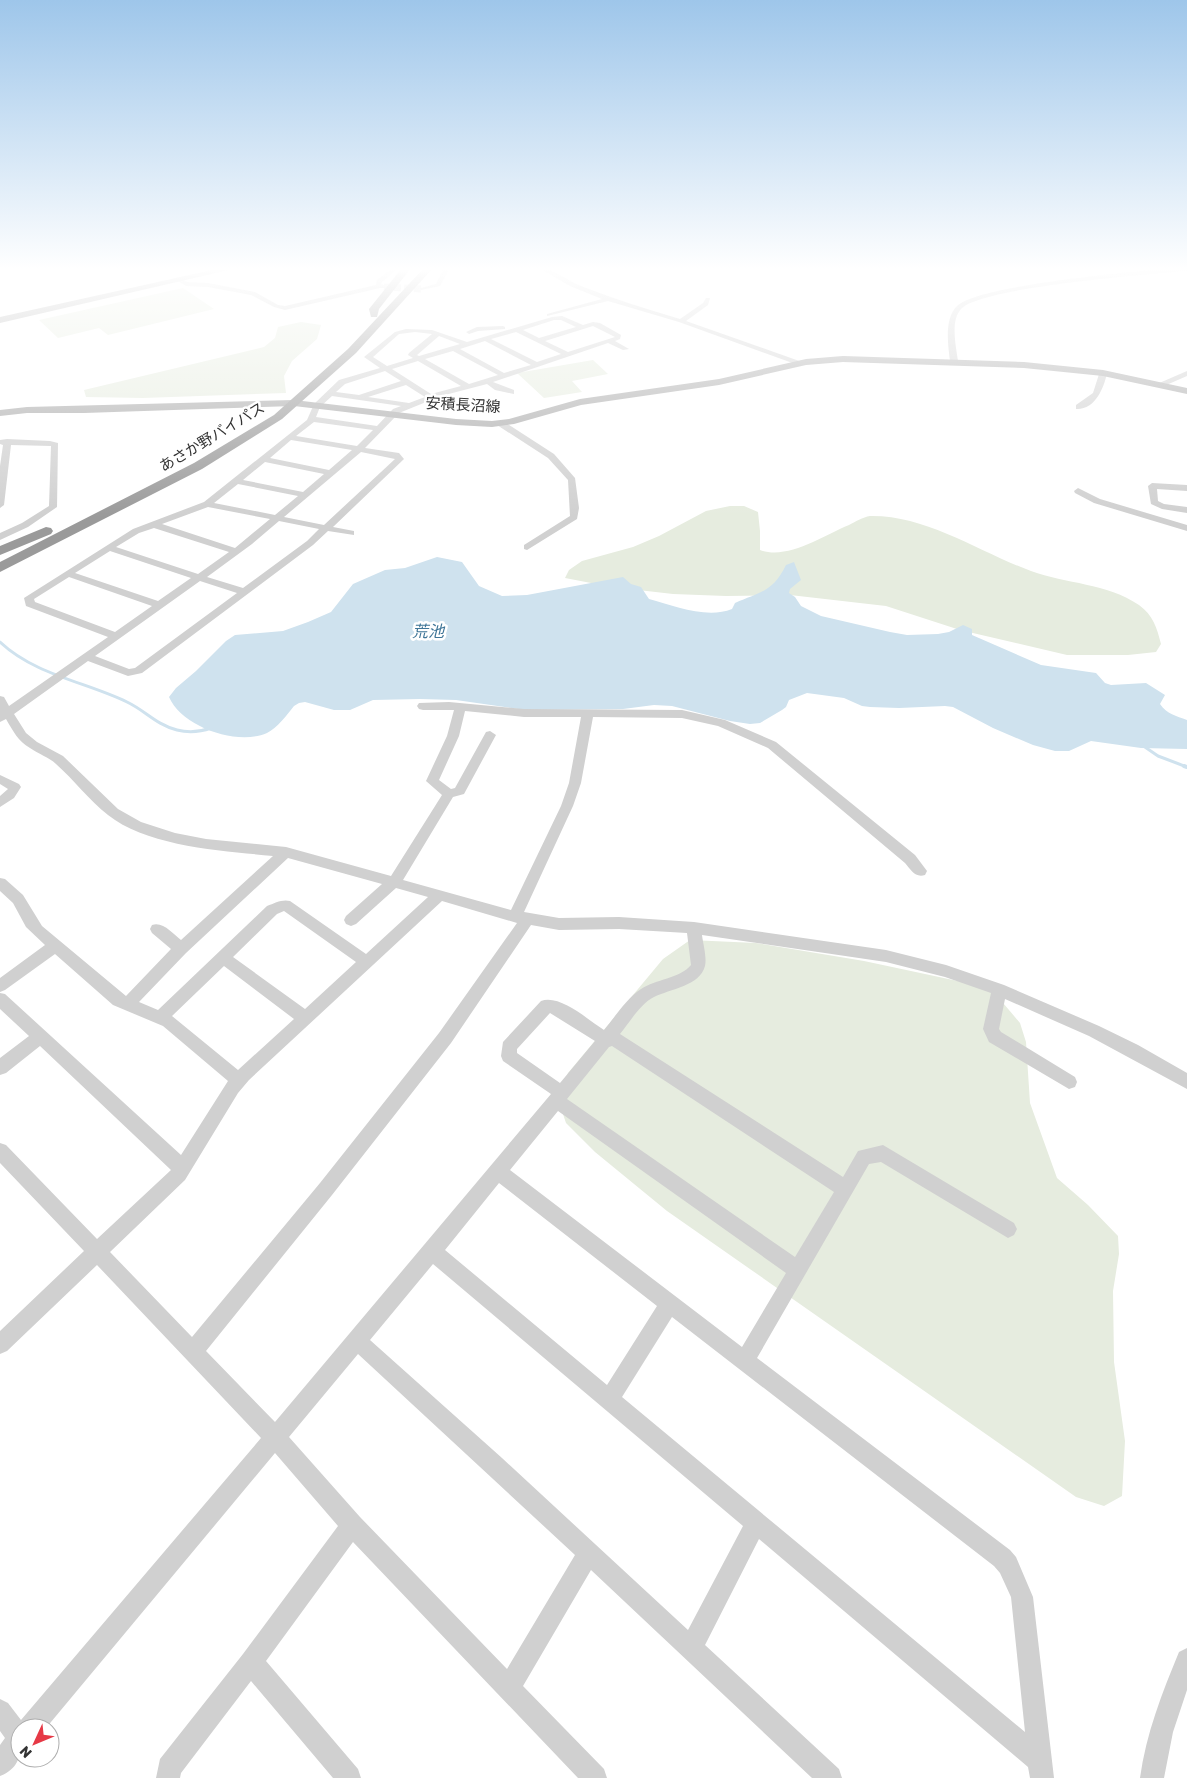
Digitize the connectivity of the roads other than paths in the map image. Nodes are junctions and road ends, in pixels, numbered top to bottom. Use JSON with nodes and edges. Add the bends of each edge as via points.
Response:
{"nodes":[{"id":1,"x":341,"y":351,"type":"edge"},
{"id":2,"x":352,"y":351,"type":"edge"},
{"id":3,"x":375,"y":351,"type":"edge"},
{"id":4,"x":415,"y":351,"type":"edge"},
{"id":5,"x":443,"y":351,"type":"edge"},
{"id":6,"x":458,"y":351,"type":"edge"},
{"id":7,"x":509,"y":351,"type":"edge"},
{"id":8,"x":560,"y":351,"type":"edge"},
{"id":9,"x":580,"y":351,"type":"edge"},
{"id":10,"x":767,"y":351,"type":"edge"},
{"id":11,"x":953,"y":351,"type":"edge"},
{"id":12,"x":568,"y":355,"type":"junction"},
{"id":13,"x":419,"y":358,"type":"junction"},
{"id":14,"x":954,"y":361,"type":"junction"},
{"id":15,"x":801,"y":363,"type":"junction"},
{"id":16,"x":537,"y":365,"type":"junction"},
{"id":17,"x":385,"y":369,"type":"junction"},
{"id":18,"x":1103,"y":373,"type":"junction"},
{"id":19,"x":1187,"y":373,"type":"edge"},
{"id":20,"x":504,"y":376,"type":"junction"},
{"id":21,"x":407,"y":382,"type":"junction"},
{"id":22,"x":485,"y":382,"type":"junction"},
{"id":23,"x":1161,"y":384,"type":"junction"},
{"id":24,"x":468,"y":387,"type":"junction"},
{"id":25,"x":1187,"y":391,"type":"edge"},
{"id":26,"x":498,"y":392,"type":"dead end"},
{"id":27,"x":511,"y":392,"type":"dead end"},
{"id":28,"x":329,"y":393,"type":"junction"},
{"id":29,"x":431,"y":397,"type":"junction"},
{"id":30,"x":359,"y":398,"type":"junction"},
{"id":31,"x":288,"y":403,"type":"junction"},
{"id":32,"x":317,"y":406,"type":"junction"},
{"id":33,"x":410,"y":406,"type":"junction"},
{"id":34,"x":1079,"y":407,"type":"dead end"},
{"id":35,"x":0,"y":413,"type":"edge"},
{"id":36,"x":394,"y":414,"type":"junction"},
{"id":37,"x":312,"y":419,"type":"junction"},
{"id":38,"x":500,"y":423,"type":"junction"},
{"id":39,"x":379,"y":429,"type":"junction"},
{"id":40,"x":290,"y":438,"type":"junction"},
{"id":41,"x":3,"y":441,"type":"edge"},
{"id":42,"x":359,"y":449,"type":"junction"},
{"id":43,"x":264,"y":459,"type":"junction"},
{"id":44,"x":331,"y":473,"type":"junction"},
{"id":45,"x":237,"y":481,"type":"junction"},
{"id":46,"x":160,"y":482,"type":"junction"},
{"id":47,"x":1,"y":487,"type":"edge"},
{"id":48,"x":1187,"y":488,"type":"edge"},
{"id":49,"x":1078,"y":491,"type":"dead end"},
{"id":50,"x":306,"y":495,"type":"junction"},
{"id":51,"x":207,"y":504,"type":"junction"},
{"id":52,"x":0,"y":505,"type":"edge"},
{"id":53,"x":1187,"y":510,"type":"edge"},
{"id":54,"x":279,"y":519,"type":"junction"},
{"id":55,"x":152,"y":524,"type":"junction"},
{"id":56,"x":326,"y":528,"type":"junction"},
{"id":57,"x":1187,"y":528,"type":"edge"},
{"id":58,"x":351,"y":533,"type":"dead end"},
{"id":59,"x":0,"y":537,"type":"edge"},
{"id":60,"x":527,"y":547,"type":"dead end"},
{"id":61,"x":109,"y":548,"type":"junction"},
{"id":62,"x":0,"y":551,"type":"edge"},
{"id":63,"x":235,"y":551,"type":"junction"},
{"id":64,"x":0,"y":560,"type":"edge"},
{"id":65,"x":0,"y":568,"type":"edge"},
{"id":66,"x":68,"y":574,"type":"junction"},
{"id":67,"x":197,"y":578,"type":"junction"},
{"id":68,"x":0,"y":581,"type":"edge"},
{"id":69,"x":244,"y":592,"type":"junction"},
{"id":70,"x":159,"y":605,"type":"junction"},
{"id":71,"x":116,"y":636,"type":"junction"},
{"id":72,"x":87,"y":657,"type":"junction"},
{"id":73,"x":0,"y":700,"type":"edge"},
{"id":74,"x":423,"y":706,"type":"dead end"},
{"id":75,"x":460,"y":708,"type":"junction"},
{"id":76,"x":588,"y":713,"type":"junction"},
{"id":77,"x":4,"y":715,"type":"edge"},
{"id":78,"x":490,"y":735,"type":"dead end"},
{"id":79,"x":0,"y":779,"type":"edge"},
{"id":80,"x":449,"y":794,"type":"junction"},
{"id":81,"x":0,"y":802,"type":"edge"},
{"id":82,"x":286,"y":852,"type":"junction"},
{"id":83,"x":920,"y":871,"type":"dead end"},
{"id":84,"x":394,"y":882,"type":"junction"},
{"id":85,"x":0,"y":883,"type":"edge"},
{"id":86,"x":440,"y":895,"type":"junction"},
{"id":87,"x":521,"y":918,"type":"junction"},
{"id":88,"x":351,"y":920,"type":"dead end"},
{"id":89,"x":694,"y":928,"type":"junction"},
{"id":90,"x":157,"y":929,"type":"dead end"},
{"id":91,"x":56,"y":946,"type":"junction"},
{"id":92,"x":181,"y":949,"type":"junction"},
{"id":93,"x":223,"y":956,"type":"junction"},
{"id":94,"x":367,"y":962,"type":"junction"},
{"id":95,"x":0,"y":986,"type":"edge"},
{"id":96,"x":999,"y":990,"type":"junction"},
{"id":97,"x":0,"y":999,"type":"edge"},
{"id":98,"x":127,"y":1005,"type":"junction"},
{"id":99,"x":161,"y":1017,"type":"junction"},
{"id":100,"x":305,"y":1018,"type":"junction"},
{"id":101,"x":39,"y":1036,"type":"junction"},
{"id":102,"x":608,"y":1039,"type":"junction"},
{"id":103,"x":0,"y":1068,"type":"edge"},
{"id":104,"x":238,"y":1080,"type":"junction"},
{"id":105,"x":1069,"y":1082,"type":"dead end"},
{"id":106,"x":1187,"y":1082,"type":"edge"},
{"id":107,"x":559,"y":1097,"type":"junction"},
{"id":108,"x":0,"y":1151,"type":"edge"},
{"id":109,"x":183,"y":1169,"type":"junction"},
{"id":110,"x":497,"y":1171,"type":"junction"},
{"id":111,"x":844,"y":1188,"type":"junction"},
{"id":112,"x":1008,"y":1229,"type":"dead end"},
{"id":113,"x":432,"y":1251,"type":"junction"},
{"id":114,"x":97,"y":1253,"type":"junction"},
{"id":115,"x":798,"y":1270,"type":"junction"},
{"id":116,"x":670,"y":1303,"type":"junction"},
{"id":117,"x":356,"y":1340,"type":"junction"},
{"id":118,"x":0,"y":1344,"type":"edge"},
{"id":119,"x":192,"y":1351,"type":"junction"},
{"id":120,"x":745,"y":1361,"type":"junction"},
{"id":121,"x":609,"y":1400,"type":"junction"},
{"id":122,"x":276,"y":1438,"type":"junction"},
{"id":123,"x":756,"y":1522,"type":"junction"},
{"id":124,"x":352,"y":1525,"type":"junction"},
{"id":125,"x":589,"y":1552,"type":"junction"},
{"id":126,"x":691,"y":1648,"type":"junction"},
{"id":127,"x":1187,"y":1660,"type":"edge"},
{"id":128,"x":251,"y":1662,"type":"junction"},
{"id":129,"x":509,"y":1688,"type":"junction"},
{"id":130,"x":0,"y":1711,"type":"edge"},
{"id":131,"x":38,"y":1718,"type":"edge"},
{"id":132,"x":10,"y":1725,"type":"edge"},
{"id":133,"x":10,"y":1752,"type":"edge"},
{"id":134,"x":0,"y":1764,"type":"edge"},
{"id":135,"x":1041,"y":1769,"type":"edge"},
{"id":136,"x":168,"y":1778,"type":"edge"},
{"id":137,"x":349,"y":1778,"type":"edge"},
{"id":138,"x":595,"y":1778,"type":"edge"},
{"id":139,"x":830,"y":1778,"type":"edge"},
{"id":140,"x":1152,"y":1778,"type":"edge"}],
"edges":[{"from":1,"to":31,"type":"highway","name":"あさか野バイパス"},
{"from":2,"to":31,"type":"highway","name":"あさか野バイパス"},
{"from":3,"to":17,"type":"street","via":[[368,357]]},
{"from":4,"to":13,"type":"street","via":[[412,353]]},
{"from":5,"to":13,"type":"street"},
{"from":6,"to":20,"type":"street"},
{"from":7,"to":16,"type":"street"},
{"from":8,"to":12,"type":"street"},
{"from":9,"to":12,"type":"street"},
{"from":10,"to":15,"type":"street"},
{"from":11,"to":14,"type":"street"},
{"from":12,"to":16,"type":"street"},
{"from":13,"to":17,"type":"street"},
{"from":13,"to":24,"type":"street"},
{"from":14,"to":15,"type":"main road","name":"安積長沼線","via":[[843,359]]},
{"from":14,"to":18,"type":"main road","name":"安積長沼線","via":[[1024,364]]},
{"from":15,"to":38,"type":"main road","name":"安積長沼線","via":[[727,380],[580,402]]},
{"from":16,"to":20,"type":"street"},
{"from":17,"to":21,"type":"street"},
{"from":17,"to":28,"type":"street","via":[[342,382]]},
{"from":18,"to":23,"type":"main road","name":"安積長沼線"},
{"from":18,"to":34,"type":"street","via":[[1099,391],[1093,400]]},
{"from":19,"to":23,"type":"street"},
{"from":20,"to":22,"type":"street"},
{"from":21,"to":29,"type":"street"},
{"from":21,"to":30,"type":"street"},
{"from":22,"to":24,"type":"street"},
{"from":22,"to":26,"type":"street"},
{"from":22,"to":27,"type":"street"},
{"from":23,"to":25,"type":"main road","name":"安積長沼線"},
{"from":24,"to":29,"type":"street"},
{"from":28,"to":30,"type":"street"},
{"from":28,"to":32,"type":"street"},
{"from":29,"to":33,"type":"street"},
{"from":30,"to":33,"type":"street"},
{"from":31,"to":32,"type":"main road","name":"安積長沼線"},
{"from":31,"to":35,"type":"main road","name":"安積長沼線"},
{"from":31,"to":46,"type":"highway","name":"あさか野バイパス"},
{"from":32,"to":36,"type":"main road","name":"安積長沼線"},
{"from":32,"to":37,"type":"street"},
{"from":33,"to":36,"type":"street"},
{"from":36,"to":38,"type":"main road","name":"安積長沼線","via":[[470,423]]},
{"from":36,"to":39,"type":"street"},
{"from":37,"to":39,"type":"street"},
{"from":37,"to":40,"type":"street"},
{"from":38,"to":60,"type":"street","via":[[551,456],[572,480],[574,517]]},
{"from":39,"to":42,"type":"street"},
{"from":40,"to":42,"type":"street"},
{"from":40,"to":43,"type":"street"},
{"from":41,"to":47,"type":"street"},
{"from":41,"to":59,"type":"street","via":[[55,445],[54,505],[43,515]]},
{"from":42,"to":44,"type":"street"},
{"from":42,"to":56,"type":"street","via":[[396,455],[400,459]]},
{"from":43,"to":44,"type":"street"},
{"from":43,"to":45,"type":"street"},
{"from":44,"to":50,"type":"street"},
{"from":45,"to":50,"type":"street"},
{"from":45,"to":51,"type":"street"},
{"from":46,"to":62,"type":"highway","via":[[127,491]]},
{"from":46,"to":64,"type":"highway","name":"あさか野バイパス"},
{"from":46,"to":65,"type":"highway","name":"あさか野バイパス"},
{"from":46,"to":68,"type":"highway","via":[[145,497]]},
{"from":47,"to":52,"type":"street"},
{"from":48,"to":53,"type":"street","via":[[1152,486],[1154,502]]},
{"from":49,"to":57,"type":"street","via":[[1097,501]]},
{"from":50,"to":54,"type":"street"},
{"from":51,"to":54,"type":"street"},
{"from":51,"to":55,"type":"street"},
{"from":54,"to":56,"type":"street"},
{"from":54,"to":63,"type":"street"},
{"from":55,"to":61,"type":"street"},
{"from":55,"to":63,"type":"street"},
{"from":56,"to":58,"type":"street"},
{"from":56,"to":69,"type":"street"},
{"from":61,"to":66,"type":"street"},
{"from":61,"to":67,"type":"street"},
{"from":63,"to":67,"type":"street"},
{"from":66,"to":70,"type":"street"},
{"from":66,"to":71,"type":"street","via":[[29,598],[28,603]]},
{"from":67,"to":69,"type":"street"},
{"from":67,"to":70,"type":"street"},
{"from":69,"to":72,"type":"street","via":[[138,671],[128,673]]},
{"from":70,"to":71,"type":"street"},
{"from":71,"to":72,"type":"street"},
{"from":72,"to":77,"type":"street"},
{"from":73,"to":77,"type":"street"},
{"from":74,"to":75,"type":"street"},
{"from":75,"to":76,"type":"street","via":[[524,714]]},
{"from":75,"to":80,"type":"street","via":[[453,736],[432,781]]},
{"from":76,"to":83,"type":"street","via":[[682,714],[721,723],[764,740],[910,858]]},
{"from":76,"to":87,"type":"street","via":[[575,783]]},
{"from":77,"to":82,"type":"street","via":[[28,741],[59,759],[103,805],[126,820],[190,841]]},
{"from":78,"to":80,"type":"street","via":[[460,791]]},
{"from":79,"to":81,"type":"street","via":[[15,787]]},
{"from":80,"to":84,"type":"street"},
{"from":82,"to":84,"type":"street"},
{"from":82,"to":92,"type":"street"},
{"from":84,"to":86,"type":"street"},
{"from":84,"to":88,"type":"street"},
{"from":85,"to":91,"type":"street","via":[[18,899],[31,923]]},
{"from":86,"to":87,"type":"street"},
{"from":86,"to":94,"type":"street"},
{"from":87,"to":89,"type":"street","via":[[559,924],[619,923]]},
{"from":87,"to":119,"type":"street","via":[[445,1038]]},
{"from":89,"to":96,"type":"street","via":[[886,956],[946,971]]},
{"from":89,"to":102,"type":"street","via":[[698,966],[695,971],[647,993]]},
{"from":90,"to":92,"type":"street"},
{"from":91,"to":95,"type":"street"},
{"from":91,"to":98,"type":"street"},
{"from":92,"to":98,"type":"street"},
{"from":93,"to":94,"type":"street","via":[[272,910],[287,905]]},
{"from":93,"to":99,"type":"street"},
{"from":93,"to":100,"type":"street"},
{"from":94,"to":100,"type":"street"},
{"from":96,"to":105,"type":"street","via":[[992,1029],[995,1037]]},
{"from":96,"to":106,"type":"street","via":[[1094,1031]]},
{"from":97,"to":101,"type":"street"},
{"from":98,"to":99,"type":"street"},
{"from":99,"to":104,"type":"street"},
{"from":100,"to":104,"type":"street"},
{"from":101,"to":103,"type":"street"},
{"from":101,"to":109,"type":"street"},
{"from":102,"to":107,"type":"street"},
{"from":102,"to":107,"type":"street","via":[[554,1006],[546,1006],[509,1047],[509,1056]]},
{"from":102,"to":111,"type":"street"},
{"from":104,"to":109,"type":"street"},
{"from":107,"to":110,"type":"street"},
{"from":107,"to":115,"type":"street"},
{"from":108,"to":114,"type":"street"},
{"from":109,"to":114,"type":"street"},
{"from":110,"to":113,"type":"street"},
{"from":110,"to":116,"type":"street"},
{"from":111,"to":112,"type":"street","via":[[864,1157],[881,1152]]},
{"from":111,"to":115,"type":"street"},
{"from":113,"to":117,"type":"street"},
{"from":113,"to":121,"type":"street"},
{"from":114,"to":118,"type":"street"},
{"from":114,"to":119,"type":"street"},
{"from":115,"to":120,"type":"street"},
{"from":116,"to":120,"type":"street"},
{"from":116,"to":121,"type":"street"},
{"from":117,"to":122,"type":"street"},
{"from":117,"to":125,"type":"street"},
{"from":119,"to":122,"type":"street"},
{"from":120,"to":135,"type":"street","via":[[1008,1565],[1022,1597]]},
{"from":121,"to":123,"type":"street"},
{"from":122,"to":124,"type":"street"},
{"from":122,"to":131,"type":"street"},
{"from":123,"to":126,"type":"street"},
{"from":123,"to":135,"type":"street"},
{"from":124,"to":128,"type":"street"},
{"from":124,"to":129,"type":"street"},
{"from":125,"to":126,"type":"street"},
{"from":125,"to":129,"type":"street"},
{"from":126,"to":139,"type":"street"},
{"from":127,"to":140,"type":"street","via":[[1166,1712]]},
{"from":128,"to":136,"type":"street","via":[[169,1768]]},
{"from":128,"to":137,"type":"street"},
{"from":129,"to":138,"type":"street"},
{"from":130,"to":132,"type":"street"},
{"from":133,"to":134,"type":"street"}]}
